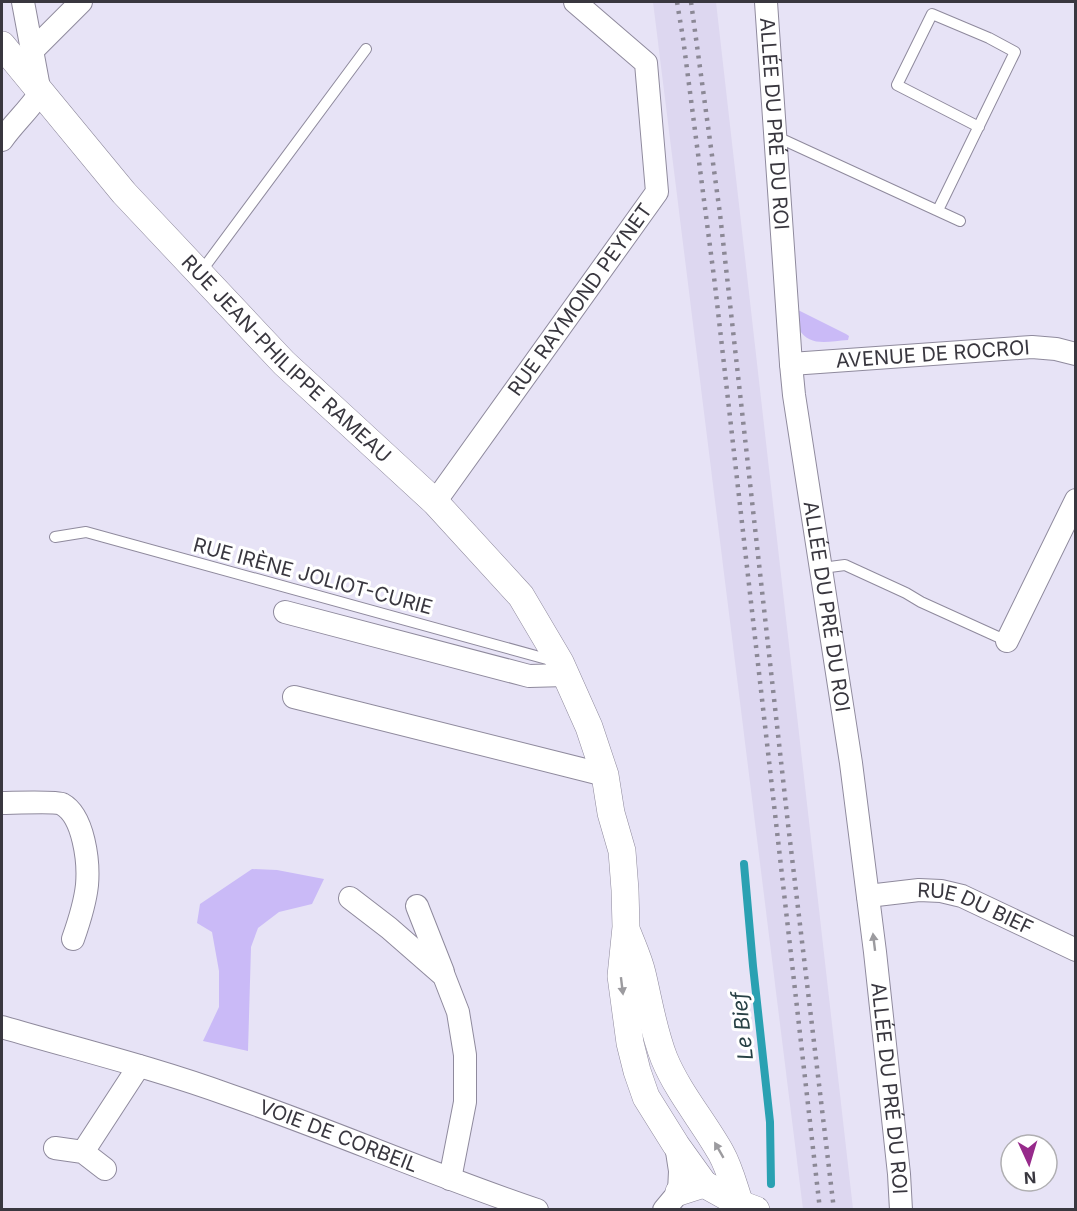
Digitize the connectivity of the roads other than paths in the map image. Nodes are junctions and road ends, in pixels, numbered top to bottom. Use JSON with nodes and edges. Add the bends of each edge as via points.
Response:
{"nodes":[{"id":1,"x":23,"y":2,"type":"edge"},
{"id":2,"x":81,"y":2,"type":"edge"},
{"id":3,"x":575,"y":2,"type":"edge"},
{"id":4,"x":766,"y":2,"type":"edge"},
{"id":5,"x":2,"y":45,"type":"edge"},
{"id":6,"x":366,"y":49,"type":"dead end"},
{"id":7,"x":32,"y":51,"type":"junction"},
{"id":8,"x":40,"y":93,"type":"junction"},
{"id":9,"x":979,"y":127,"type":"junction"},
{"id":10,"x":775,"y":136,"type":"junction"},
{"id":11,"x":2,"y":140,"type":"edge"},
{"id":12,"x":938,"y":210,"type":"junction"},
{"id":13,"x":960,"y":221,"type":"dead end"},
{"id":14,"x":200,"y":273,"type":"junction"},
{"id":15,"x":1076,"y":354,"type":"edge"},
{"id":16,"x":791,"y":364,"type":"junction"},
{"id":17,"x":1076,"y":500,"type":"edge"},
{"id":18,"x":435,"y":502,"type":"junction"},
{"id":19,"x":55,"y":537,"type":"dead end"},
{"id":20,"x":822,"y":568,"type":"junction"},
{"id":21,"x":285,"y":612,"type":"dead end"},
{"id":22,"x":1007,"y":641,"type":"joint"},
{"id":23,"x":563,"y":669,"type":"junction"},
{"id":24,"x":294,"y":697,"type":"dead end"},
{"id":25,"x":604,"y":775,"type":"junction"},
{"id":26,"x":2,"y":803,"type":"edge"},
{"id":27,"x":868,"y":896,"type":"junction"},
{"id":28,"x":350,"y":898,"type":"dead end"},
{"id":29,"x":417,"y":906,"type":"dead end"},
{"id":30,"x":626,"y":927,"type":"junction"},
{"id":31,"x":73,"y":939,"type":"dead end"},
{"id":32,"x":1076,"y":950,"type":"edge"},
{"id":33,"x":444,"y":976,"type":"junction"},
{"id":34,"x":2,"y":1027,"type":"edge"},
{"id":35,"x":139,"y":1066,"type":"junction"},
{"id":36,"x":676,"y":1145,"type":"junction"},
{"id":37,"x":55,"y":1148,"type":"dead end"},
{"id":38,"x":83,"y":1152,"type":"junction"},
{"id":39,"x":105,"y":1169,"type":"dead end"},
{"id":40,"x":450,"y":1179,"type":"junction"},
{"id":41,"x":704,"y":1184,"type":"junction"},
{"id":42,"x":671,"y":1201,"type":"edge"},
{"id":43,"x":740,"y":1208,"type":"edge"},
{"id":44,"x":537,"y":1209,"type":"edge"},
{"id":45,"x":901,"y":1209,"type":"edge"}],
"edges":[{"from":1,"to":7,"type":"street"},
{"from":2,"to":7,"type":"street"},
{"from":3,"to":18,"type":"street","name":"RUE RAYMOND PEYNET","via":[[646,63],[657,192]]},
{"from":4,"to":10,"type":"street","name":"ALLÉE DU PRÉ DU ROI"},
{"from":5,"to":8,"type":"street","name":"RUE JEAN-PHILIPPE RAMEAU"},
{"from":6,"to":14,"type":"lane"},
{"from":7,"to":8,"type":"street"},
{"from":8,"to":11,"type":"street"},
{"from":8,"to":14,"type":"street","name":"RUE JEAN-PHILIPPE RAMEAU","via":[[124,193]]},
{"from":9,"to":9,"type":"lane","via":[[1015,52],[932,14],[897,85]]},
{"from":9,"to":12,"type":"lane"},
{"from":10,"to":12,"type":"lane"},
{"from":10,"to":16,"type":"street","name":"ALLÉE DU PRÉ DU ROI"},
{"from":12,"to":13,"type":"lane"},
{"from":14,"to":18,"type":"street","name":"RUE JEAN-PHILIPPE RAMEAU","via":[[284,363]]},
{"from":15,"to":16,"type":"street","name":"AVENUE DE ROCROI","via":[[1032,347]]},
{"from":16,"to":20,"type":"street","name":"ALLÉE DU PRÉ DU ROI"},
{"from":17,"to":22,"type":"street"},
{"from":18,"to":23,"type":"street","name":"RUE JEAN-PHILIPPE RAMEAU","via":[[521,596]]},
{"from":19,"to":23,"type":"lane","name":"RUE IRÈNE JOLIOT-CURIE","via":[[86,532]]},
{"from":20,"to":22,"type":"lane","via":[[845,565]]},
{"from":20,"to":27,"type":"street","name":"ALLÉE DU PRÉ DU ROI"},
{"from":21,"to":23,"type":"street","via":[[529,676]]},
{"from":23,"to":25,"type":"street","name":"RUE JEAN-PHILIPPE RAMEAU","via":[[589,727]]},
{"from":24,"to":25,"type":"street"},
{"from":25,"to":30,"type":"street","name":"RUE JEAN-PHILIPPE RAMEAU","via":[[622,851]]},
{"from":26,"to":31,"type":"street","via":[[60,803],[72,812],[81,831],[87,886]]},
{"from":27,"to":32,"type":"street","name":"RUE DU BIEF","via":[[919,890],[962,896]]},
{"from":45,"to":27,"type":"street","name":"ALLÉE DU PRÉ DU ROI","one_way":true},
{"from":28,"to":33,"type":"street"},
{"from":29,"to":33,"type":"street"},
{"from":30,"to":36,"type":"street","name":"RUE JEAN-PHILIPPE RAMEAU","one_way":true,"via":[[621,976],[630,1042],[646,1096]]},
{"from":43,"to":30,"type":"street","name":"RUE JEAN-PHILIPPE RAMEAU","one_way":true,"via":[[729,1167],[665,1060]]},
{"from":33,"to":40,"type":"street","via":[[458,1012],[465,1055],[465,1102]]},
{"from":34,"to":35,"type":"street","name":"VOIE DE CORBEIL"},
{"from":35,"to":38,"type":"street"},
{"from":35,"to":40,"type":"street","name":"VOIE DE CORBEIL","via":[[228,1094]]},
{"from":36,"to":41,"type":"street","name":"RUE JEAN-PHILIPPE RAMEAU"},
{"from":36,"to":42,"type":"street","via":[[680,1171]]},
{"from":37,"to":38,"type":"street"},
{"from":38,"to":39,"type":"street"},
{"from":40,"to":44,"type":"street","name":"VOIE DE CORBEIL"},
{"from":41,"to":42,"type":"street"},
{"from":41,"to":43,"type":"street","name":"RUE JEAN-PHILIPPE RAMEAU"}]}
